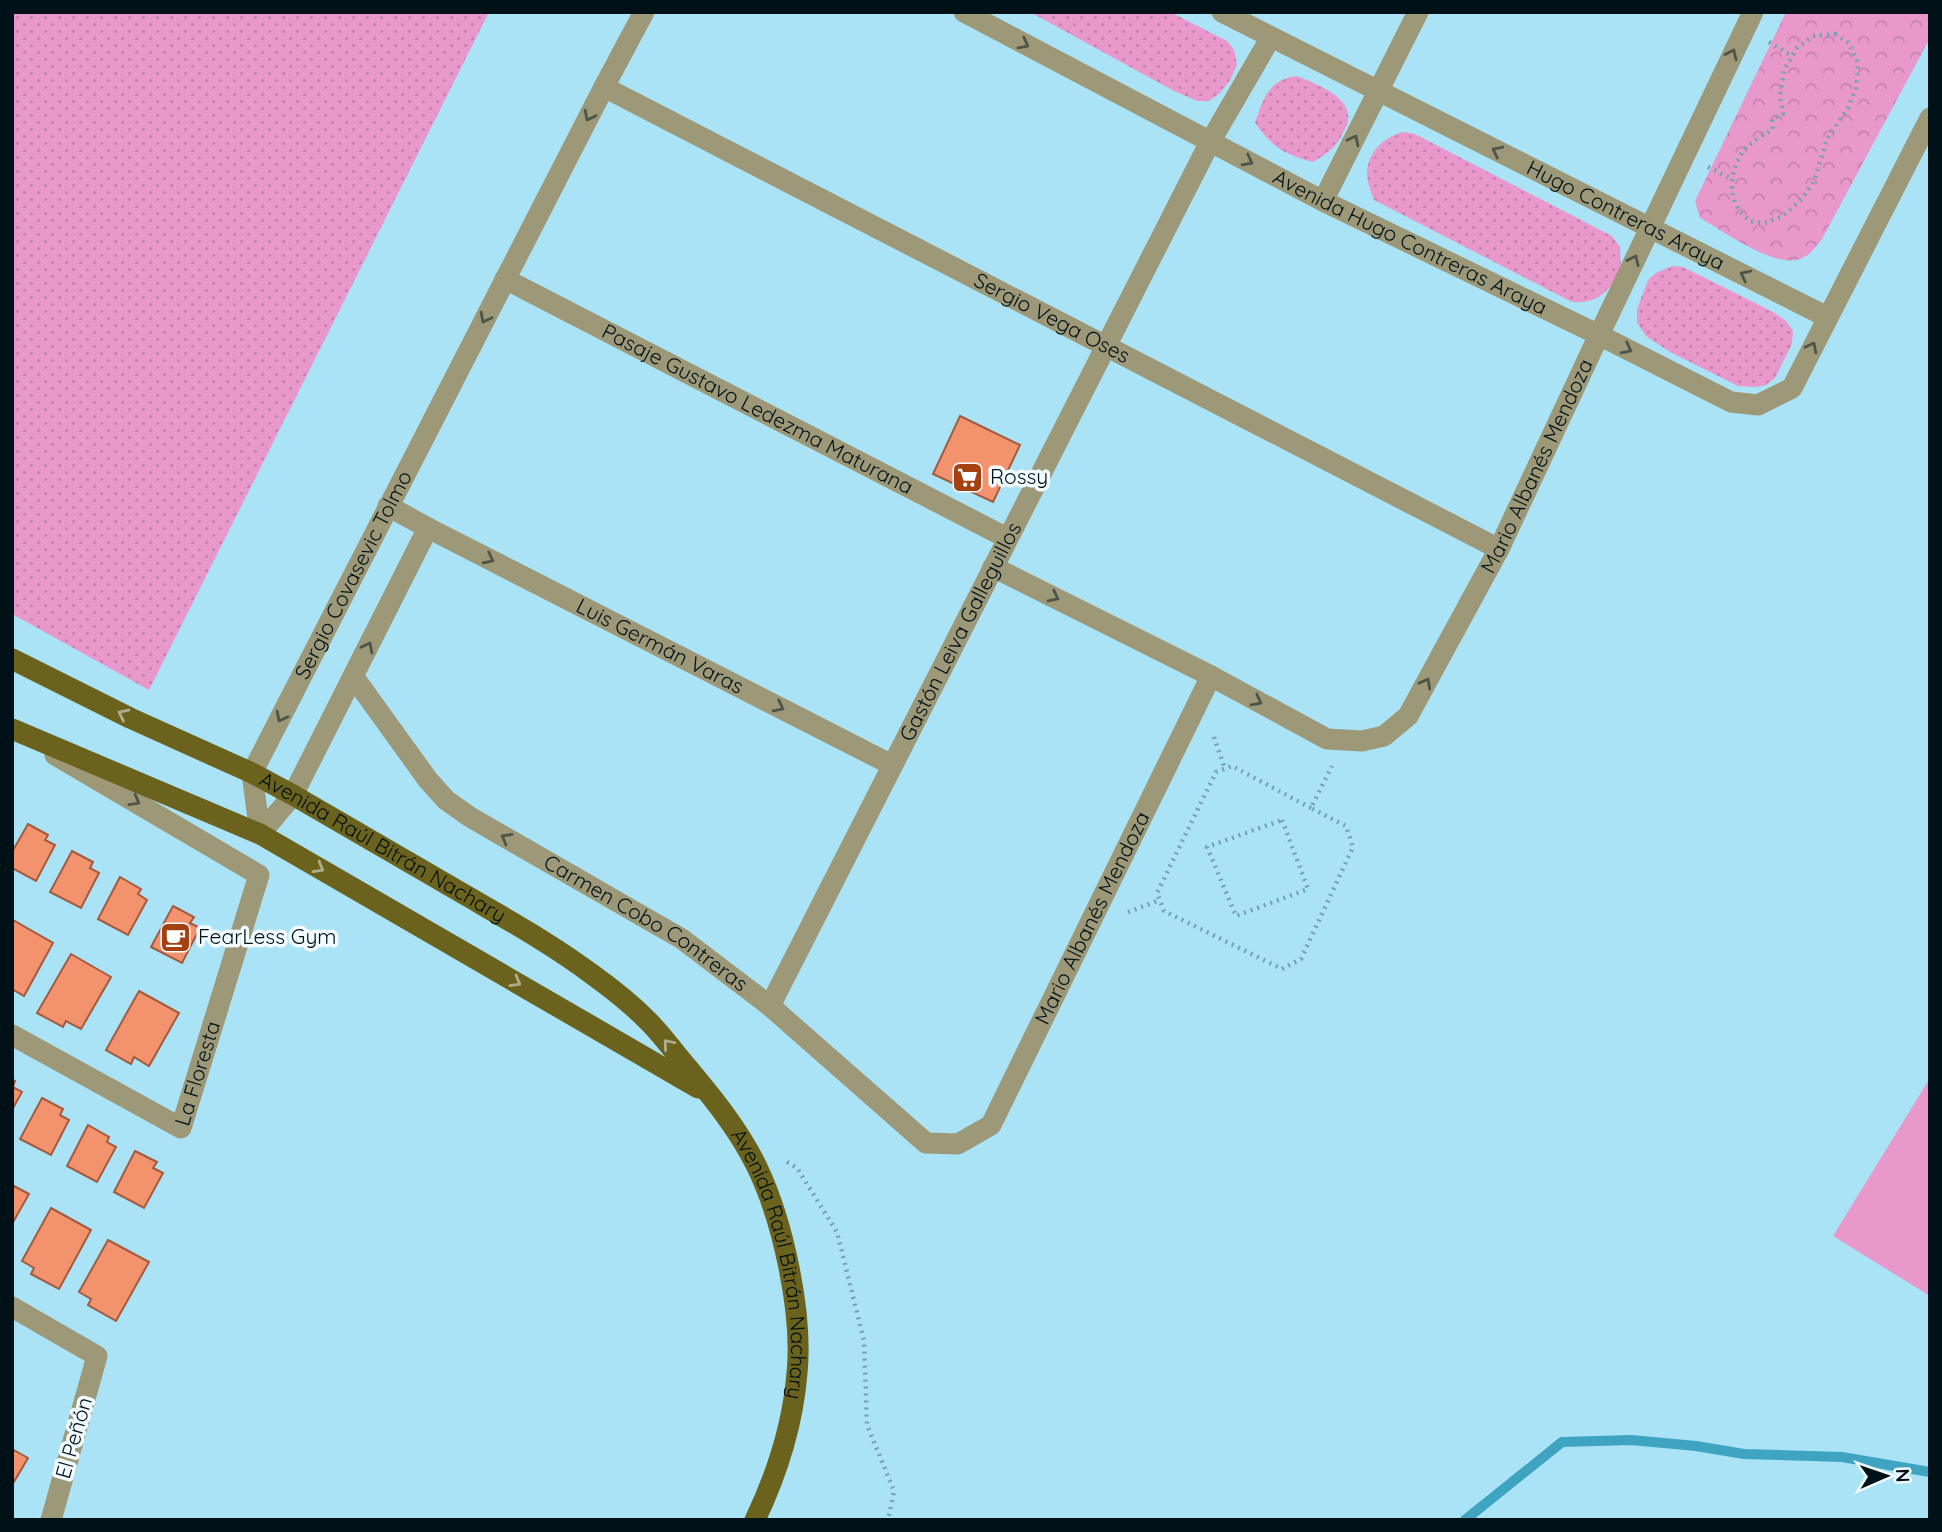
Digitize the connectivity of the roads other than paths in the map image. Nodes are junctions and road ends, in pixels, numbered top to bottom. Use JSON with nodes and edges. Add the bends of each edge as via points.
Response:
{"nodes":[{"id":1,"x":644,"y":12,"type":"edge"},
{"id":2,"x":964,"y":12,"type":"edge"},
{"id":3,"x":1222,"y":12,"type":"edge"},
{"id":4,"x":1418,"y":12,"type":"edge"},
{"id":5,"x":1753,"y":12,"type":"edge"},
{"id":6,"x":1271,"y":37,"type":"junction"},
{"id":7,"x":604,"y":87,"type":"junction"},
{"id":8,"x":1378,"y":91,"type":"junction"},
{"id":9,"x":1930,"y":118,"type":"edge"},
{"id":10,"x":1210,"y":142,"type":"junction"},
{"id":11,"x":1323,"y":201,"type":"junction"},
{"id":12,"x":1650,"y":227,"type":"junction"},
{"id":13,"x":505,"y":279,"type":"junction"},
{"id":14,"x":1827,"y":317,"type":"junction"},
{"id":15,"x":1599,"y":335,"type":"junction"},
{"id":16,"x":1106,"y":346,"type":"junction"},
{"id":17,"x":388,"y":506,"type":"junction"},
{"id":18,"x":428,"y":528,"type":"junction"},
{"id":19,"x":1007,"y":538,"type":"junction"},
{"id":20,"x":1499,"y":549,"type":"junction"},
{"id":21,"x":993,"y":567,"type":"junction"},
{"id":22,"x":12,"y":659,"type":"edge"},
{"id":23,"x":354,"y":676,"type":"junction"},
{"id":24,"x":1211,"y":676,"type":"junction"},
{"id":25,"x":12,"y":729,"type":"edge"},
{"id":26,"x":892,"y":765,"type":"junction"},
{"id":27,"x":252,"y":773,"type":"junction"},
{"id":28,"x":293,"y":795,"type":"junction"},
{"id":29,"x":260,"y":834,"type":"junction"},
{"id":30,"x":769,"y":1006,"type":"junction"},
{"id":31,"x":12,"y":1035,"type":"edge"},
{"id":32,"x":712,"y":1096,"type":"junction"},
{"id":33,"x":958,"y":1144,"type":"joint"},
{"id":34,"x":12,"y":1307,"type":"edge"},
{"id":35,"x":51,"y":1520,"type":"edge"},
{"id":36,"x":755,"y":1520,"type":"edge"}],
"edges":[{"from":1,"to":7,"type":"street","name":"Sergio Covasevic Tolmo"},
{"from":2,"to":10,"type":"street","name":"Avenida Hugo Contreras Araya","one_way":true},
{"from":3,"to":6,"type":"street","name":"Hugo Contreras Araya"},
{"from":4,"to":8,"type":"street"},
{"from":12,"to":5,"type":"street","name":"Mario Albanés Mendoza","one_way":true},
{"from":6,"to":8,"type":"street","name":"Hugo Contreras Araya"},
{"from":6,"to":10,"type":"street","name":"Gastón Leiva Galleguillos"},
{"from":7,"to":13,"type":"street","name":"Sergio Covasevic Tolmo","one_way":true},
{"from":7,"to":16,"type":"street","name":"Sergio Vega Oses"},
{"from":11,"to":8,"type":"street","one_way":true},
{"from":12,"to":8,"type":"street","name":"Hugo Contreras Araya","one_way":true},
{"from":9,"to":14,"type":"street"},
{"from":10,"to":11,"type":"street","name":"Avenida Hugo Contreras Araya","one_way":true},
{"from":10,"to":16,"type":"street","name":"Gastón Leiva Galleguillos"},
{"from":11,"to":15,"type":"street","name":"Avenida Hugo Contreras Araya"},
{"from":14,"to":12,"type":"street","name":"Hugo Contreras Araya","one_way":true},
{"from":15,"to":12,"type":"street","name":"Mario Albanés Mendoza","one_way":true},
{"from":13,"to":17,"type":"street","name":"Sergio Covasevic Tolmo","one_way":true},
{"from":13,"to":19,"type":"street","name":"Pasaje Gustavo Ledezma Maturana"},
{"from":15,"to":14,"type":"street","name":"Avenida Hugo Contreras Araya","one_way":true,"via":[[1731,402],[1758,405],[1792,388]]},
{"from":15,"to":20,"type":"street","name":"Mario Albanés Mendoza"},
{"from":16,"to":19,"type":"street","name":"Gastón Leiva Galleguillos"},
{"from":16,"to":20,"type":"street","name":"Sergio Vega Oses"},
{"from":17,"to":18,"type":"street","name":"Luis Germán Varas"},
{"from":17,"to":27,"type":"street","name":"Sergio Covasevic Tolmo","one_way":true},
{"from":23,"to":18,"type":"street","one_way":true},
{"from":18,"to":26,"type":"street","name":"Luis Germán Varas","one_way":true},
{"from":19,"to":21,"type":"street","name":"Gastón Leiva Galleguillos"},
{"from":24,"to":20,"type":"street","name":"Mario Albanés Mendoza","one_way":true,"via":[[1327,739],[1362,741],[1384,736],[1408,716]]},
{"from":21,"to":24,"type":"street","name":"Mario Albanés Mendoza","one_way":true},
{"from":21,"to":26,"type":"street","name":"Gastón Leiva Galleguillos"},
{"from":27,"to":22,"type":"main road","name":"Avenida Raúl Bitrán Nachary","one_way":true},
{"from":23,"to":28,"type":"street"},
{"from":30,"to":23,"type":"street","name":"Carmen Cobo Contreras","one_way":true,"via":[[682,939],[446,800]]},
{"from":24,"to":33,"type":"street","name":"Mario Albanés Mendoza","via":[[991,1125]]},
{"from":25,"to":29,"type":"main road","name":"Avenida Raúl Bitrán Nachary"},
{"from":25,"to":31,"type":"street","name":"La Floresta","one_way":true,"via":[[259,875],[181,1128]]},
{"from":26,"to":30,"type":"street","name":"Gastón Leiva Galleguillos"},
{"from":27,"to":28,"type":"main road","name":"Avenida Raúl Bitrán Nachary"},
{"from":27,"to":29,"type":"street"},
{"from":28,"to":29,"type":"street"},
{"from":32,"to":28,"type":"main road","name":"Avenida Raúl Bitrán Nachary","one_way":true,"via":[[646,1018],[593,975],[540,938]]},
{"from":29,"to":32,"type":"main road","name":"Avenida Raúl Bitrán Nachary","one_way":true},
{"from":30,"to":33,"type":"street","name":"Carmen Cobo Contreras","via":[[926,1143]]},
{"from":32,"to":36,"type":"main road","name":"Avenida Raúl Bitrán Nachary","via":[[750,1155],[772,1204],[797,1322],[798,1371],[791,1410],[771,1486]]},
{"from":34,"to":35,"type":"street","name":"El Peñón","via":[[97,1356]]}]}
